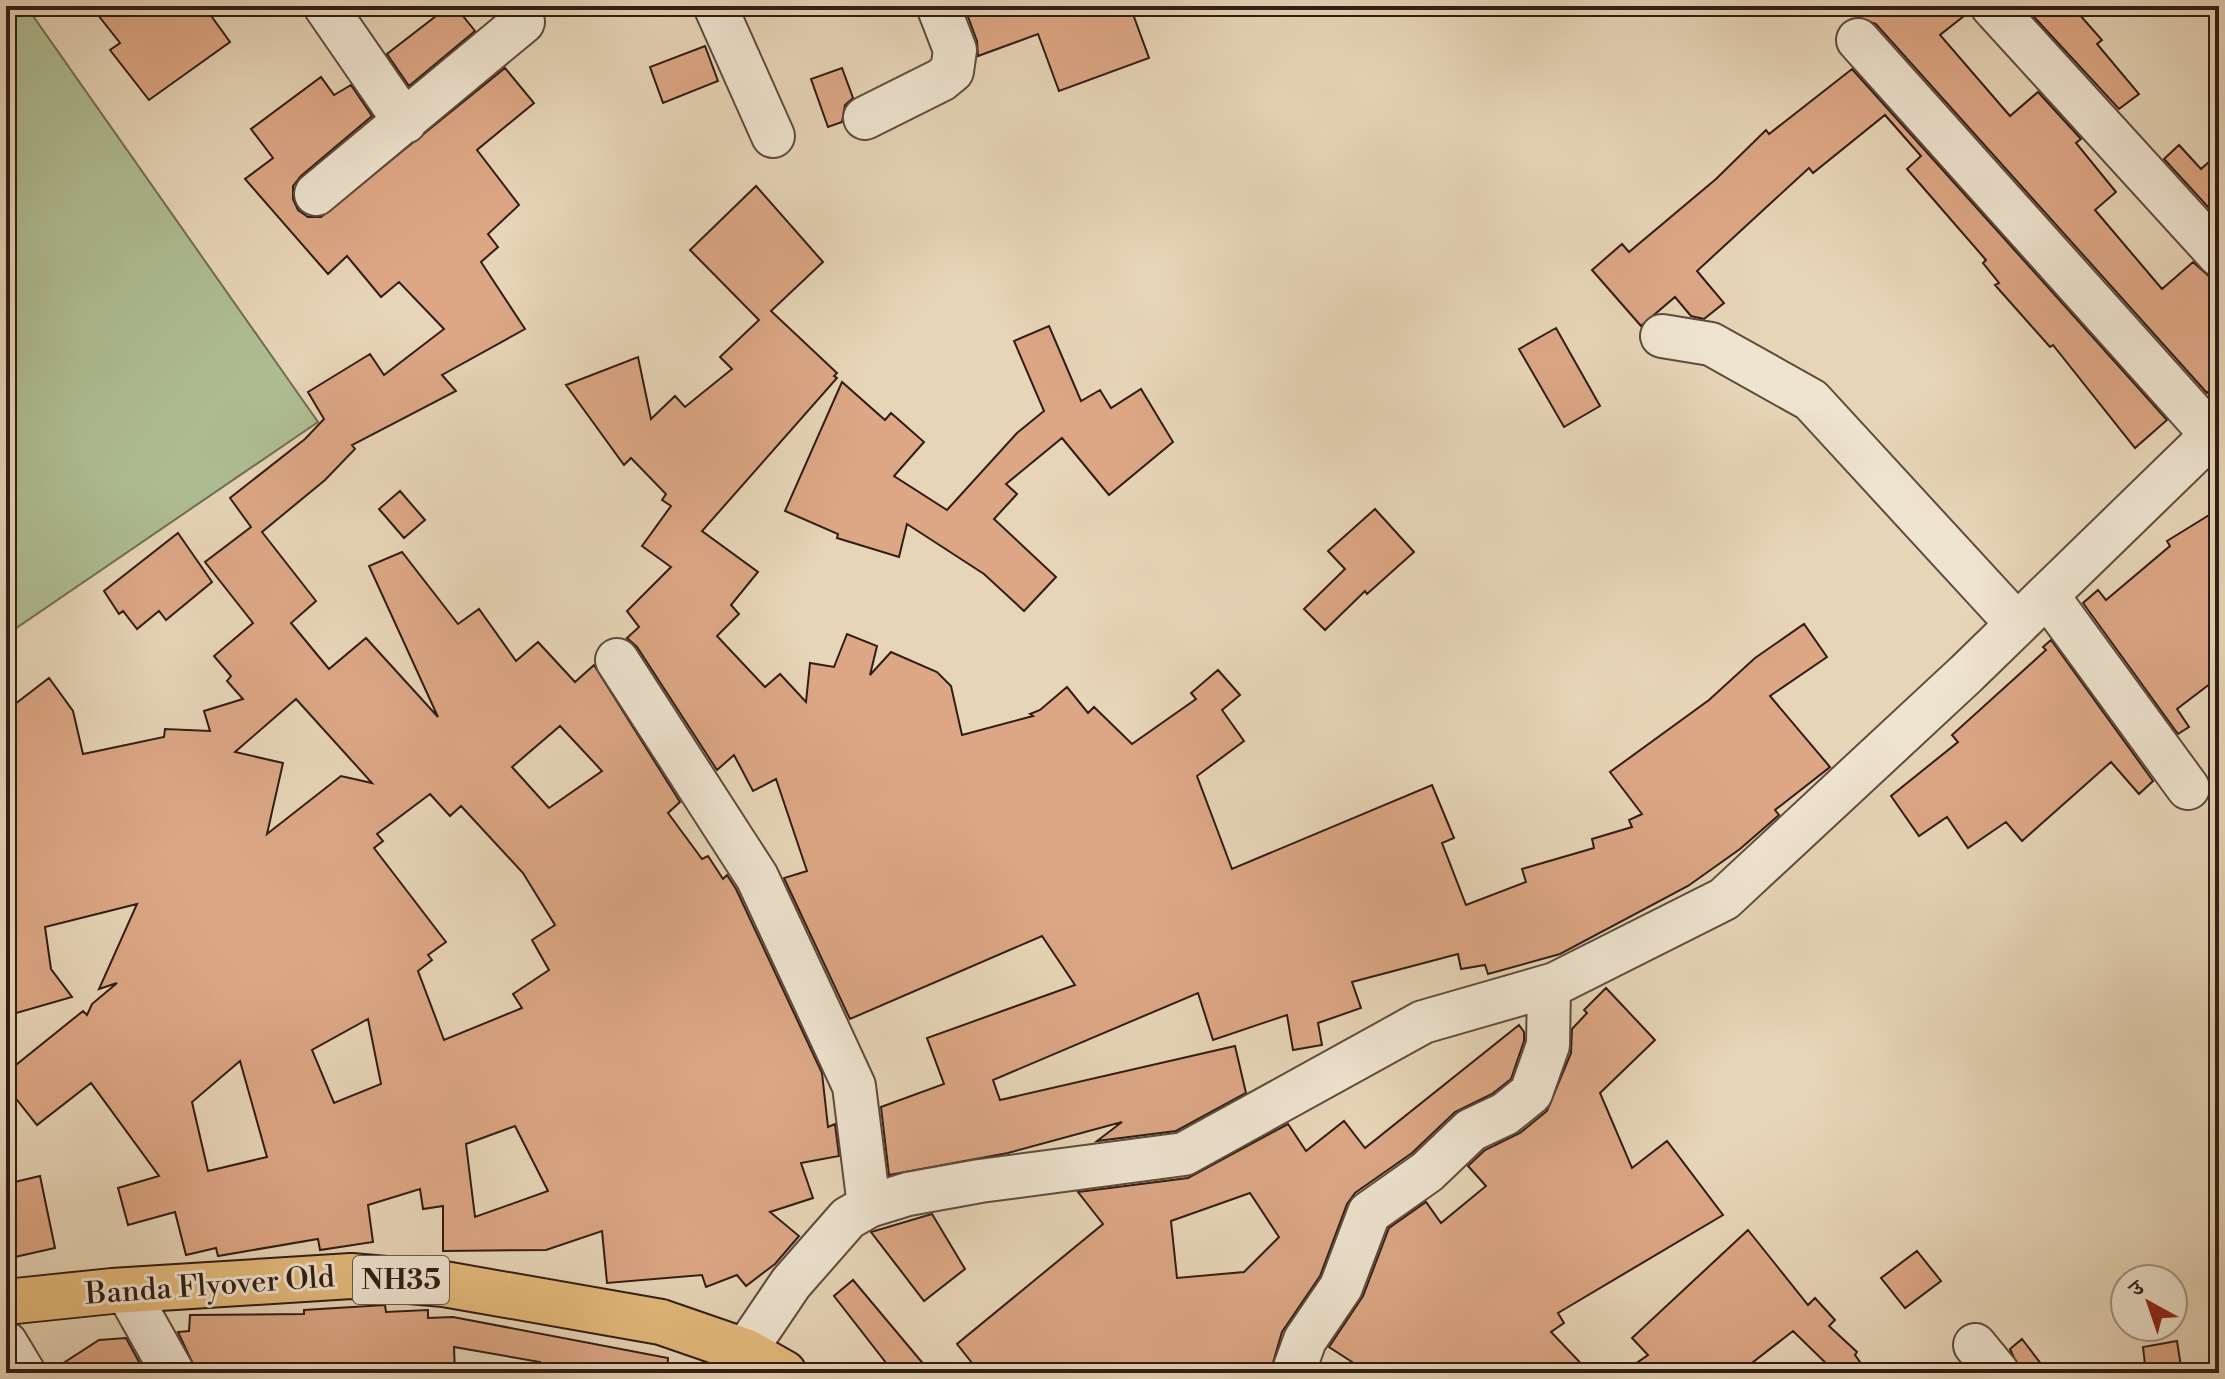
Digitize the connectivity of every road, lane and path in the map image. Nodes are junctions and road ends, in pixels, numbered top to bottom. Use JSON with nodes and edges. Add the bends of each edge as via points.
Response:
{"nodes":[{"id":1,"x":325,"y":6,"type":"edge"},
{"id":2,"x":715,"y":6,"type":"edge"},
{"id":3,"x":938,"y":6,"type":"edge"},
{"id":4,"x":1992,"y":6,"type":"edge"},
{"id":5,"x":523,"y":22,"type":"dead end"},
{"id":6,"x":1858,"y":40,"type":"dead end"},
{"id":7,"x":865,"y":118,"type":"dead end"},
{"id":8,"x":405,"y":122,"type":"junction"},
{"id":9,"x":773,"y":136,"type":"dead end"},
{"id":10,"x":316,"y":194,"type":"dead end"},
{"id":11,"x":2219,"y":255,"type":"edge"},
{"id":12,"x":1662,"y":336,"type":"dead end"},
{"id":13,"x":2216,"y":431,"type":"edge"},
{"id":14,"x":2047,"y":595,"type":"junction"},
{"id":15,"x":2017,"y":624,"type":"junction"},
{"id":16,"x":617,"y":660,"type":"dead end"},
{"id":17,"x":2188,"y":788,"type":"dead end"},
{"id":18,"x":1549,"y":986,"type":"junction"},
{"id":19,"x":869,"y":1206,"type":"junction"},
{"id":20,"x":127,"y":1291,"type":"junction"},
{"id":21,"x":6,"y":1302,"type":"edge"},
{"id":22,"x":6,"y":1343,"type":"edge"},
{"id":23,"x":745,"y":1351,"type":"junction"},
{"id":24,"x":24,"y":1373,"type":"edge"},
{"id":25,"x":173,"y":1373,"type":"edge"},
{"id":26,"x":784,"y":1373,"type":"edge"},
{"id":27,"x":1293,"y":1373,"type":"edge"}],
"edges":[{"from":1,"to":8,"type":"street"},
{"from":2,"to":9,"type":"street"},
{"from":3,"to":7,"type":"street","via":[[955,50],[952,71]]},
{"from":4,"to":11,"type":"street"},
{"from":5,"to":8,"type":"street"},
{"from":6,"to":13,"type":"street"},
{"from":8,"to":10,"type":"street"},
{"from":12,"to":15,"type":"street","via":[[1711,344],[1811,400]]},
{"from":13,"to":14,"type":"street"},
{"from":14,"to":15,"type":"street"},
{"from":14,"to":17,"type":"street"},
{"from":15,"to":18,"type":"street","via":[[1724,899]]},
{"from":16,"to":19,"type":"street","via":[[757,877],[854,1086]]},
{"from":18,"to":19,"type":"street","via":[[1423,1022],[1184,1154],[980,1181]]},
{"from":18,"to":27,"type":"street","via":[[1548,1045],[1537,1085],[1517,1105],[1471,1130],[1427,1172],[1369,1213],[1341,1287],[1305,1340]]},
{"from":19,"to":23,"type":"street","via":[[848,1218],[791,1283]]},
{"from":20,"to":21,"type":"highway","name":"Banda Flyover Old","number":"NH35"},
{"from":20,"to":23,"type":"highway","name":"Banda Flyover Old","number":"NH35","via":[[351,1276],[444,1284],[661,1322]]},
{"from":20,"to":25,"type":"street"},
{"from":22,"to":24,"type":"street"},
{"from":23,"to":26,"type":"highway","name":"Banda Flyover Old","number":"NH35"}]}
